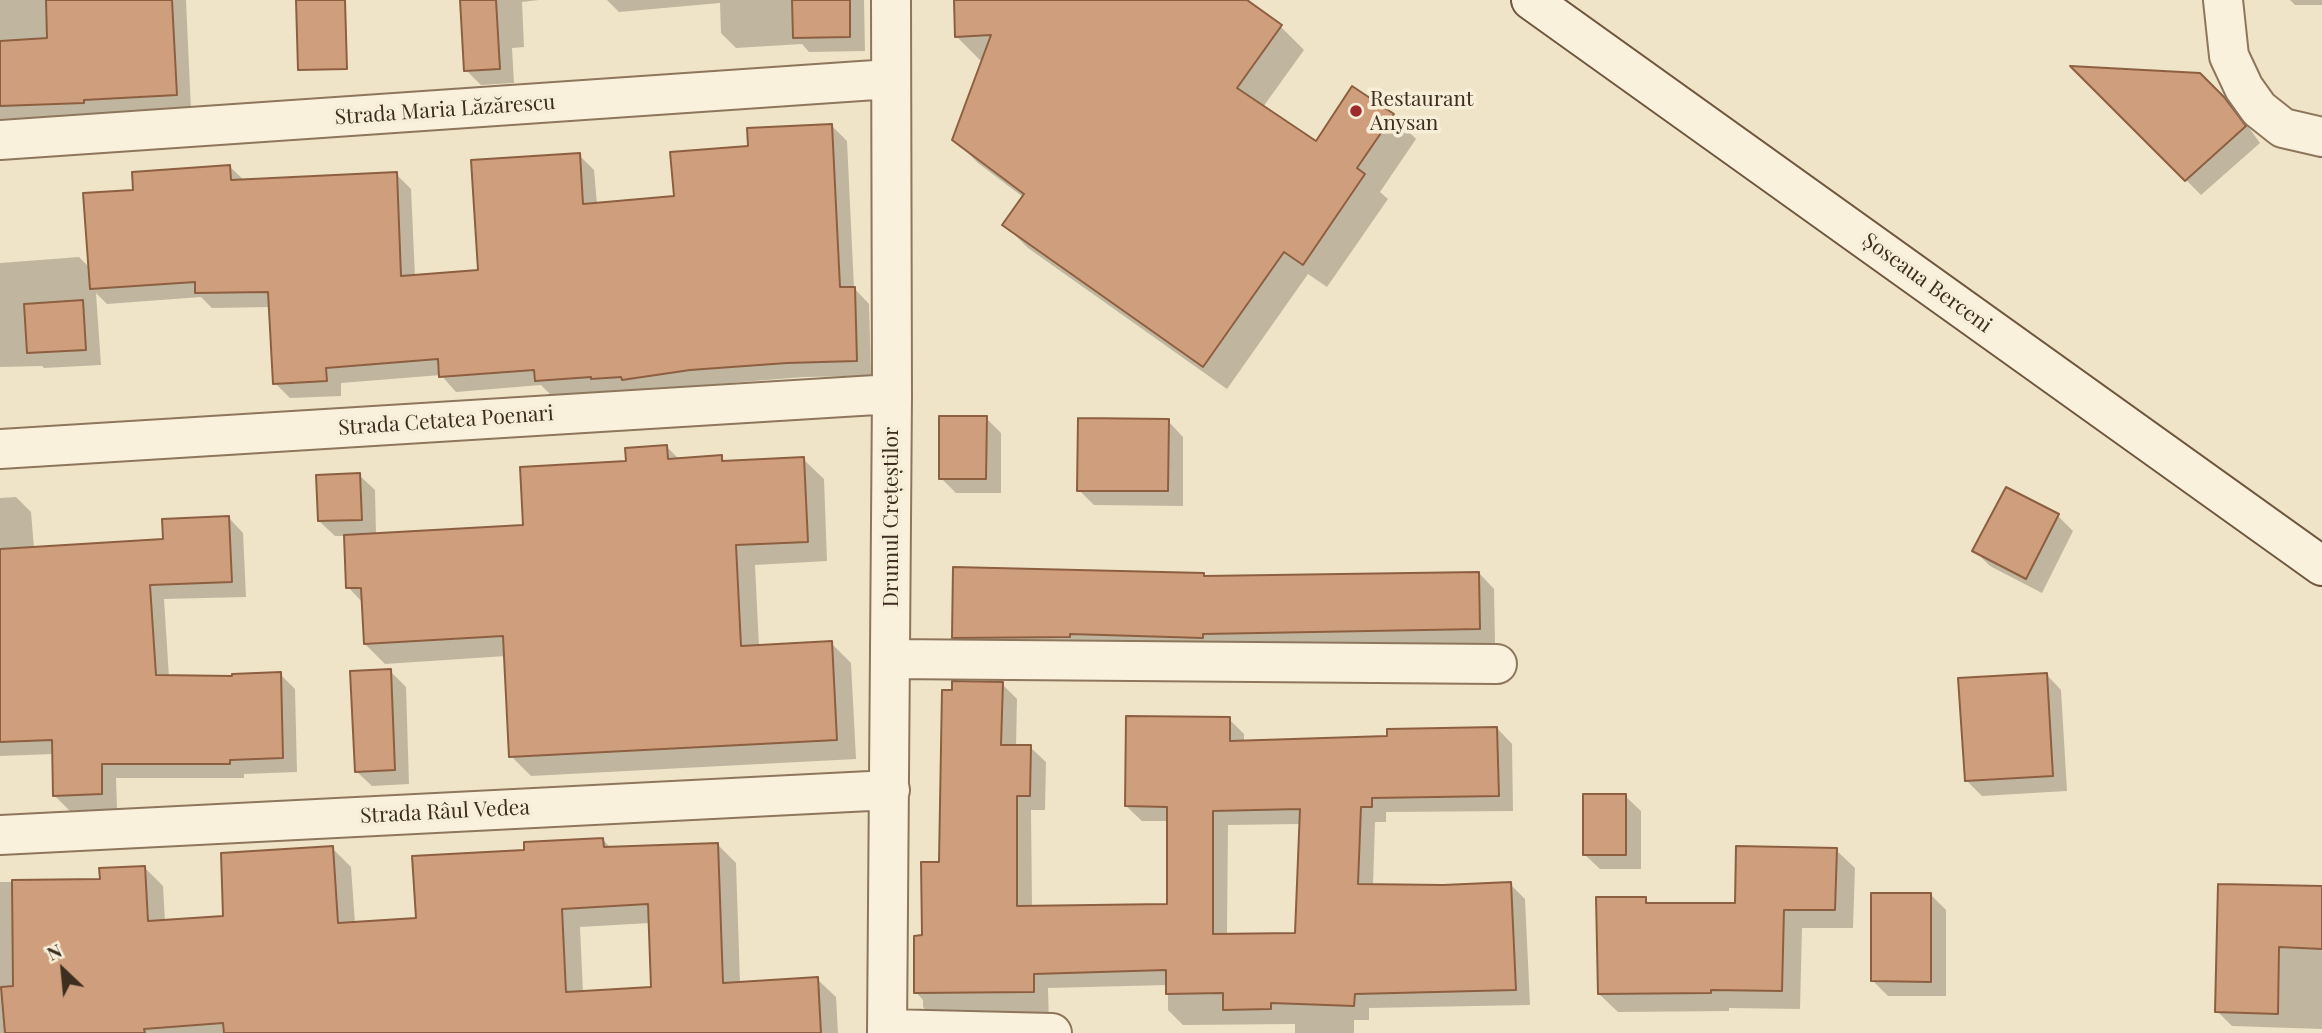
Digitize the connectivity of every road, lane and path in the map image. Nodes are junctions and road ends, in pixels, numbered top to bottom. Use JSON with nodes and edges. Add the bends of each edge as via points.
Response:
{"nodes":[{"id":1,"x":891,"y":0,"type":"edge"},
{"id":2,"x":2223,"y":0,"type":"edge"},
{"id":3,"x":1550,"y":5,"type":"edge"},
{"id":4,"x":890,"y":79,"type":"junction"},
{"id":5,"x":2322,"y":137,"type":"edge"},
{"id":6,"x":0,"y":140,"type":"edge"},
{"id":7,"x":892,"y":394,"type":"junction"},
{"id":8,"x":0,"y":449,"type":"edge"},
{"id":9,"x":2322,"y":566,"type":"edge"},
{"id":10,"x":890,"y":659,"type":"junction"},
{"id":11,"x":1497,"y":664,"type":"dead end"},
{"id":12,"x":890,"y":790,"type":"junction"},
{"id":13,"x":0,"y":835,"type":"edge"},
{"id":14,"x":887,"y":1031,"type":"edge"},
{"id":15,"x":1052,"y":1033,"type":"edge"}],
"edges":[{"from":1,"to":4,"type":"street","name":"Drumul Crețeștilor"},
{"from":2,"to":5,"type":"street","via":[[2229,56],[2259,109],[2283,128]]},
{"from":3,"to":9,"type":"street","name":"Șoseaua Berceni"},
{"from":4,"to":6,"type":"street","name":"Strada Maria Lăzărescu"},
{"from":4,"to":7,"type":"street","name":"Drumul Crețeștilor"},
{"from":7,"to":8,"type":"street","name":"Strada Cetatea Poenari"},
{"from":7,"to":10,"type":"street","name":"Drumul Crețeștilor"},
{"from":10,"to":11,"type":"street"},
{"from":10,"to":12,"type":"street","name":"Drumul Crețeștilor"},
{"from":12,"to":13,"type":"street","name":"Strada Râul Vedea"},
{"from":12,"to":14,"type":"street","name":"Drumul Crețeștilor"},
{"from":14,"to":15,"type":"street"}]}
